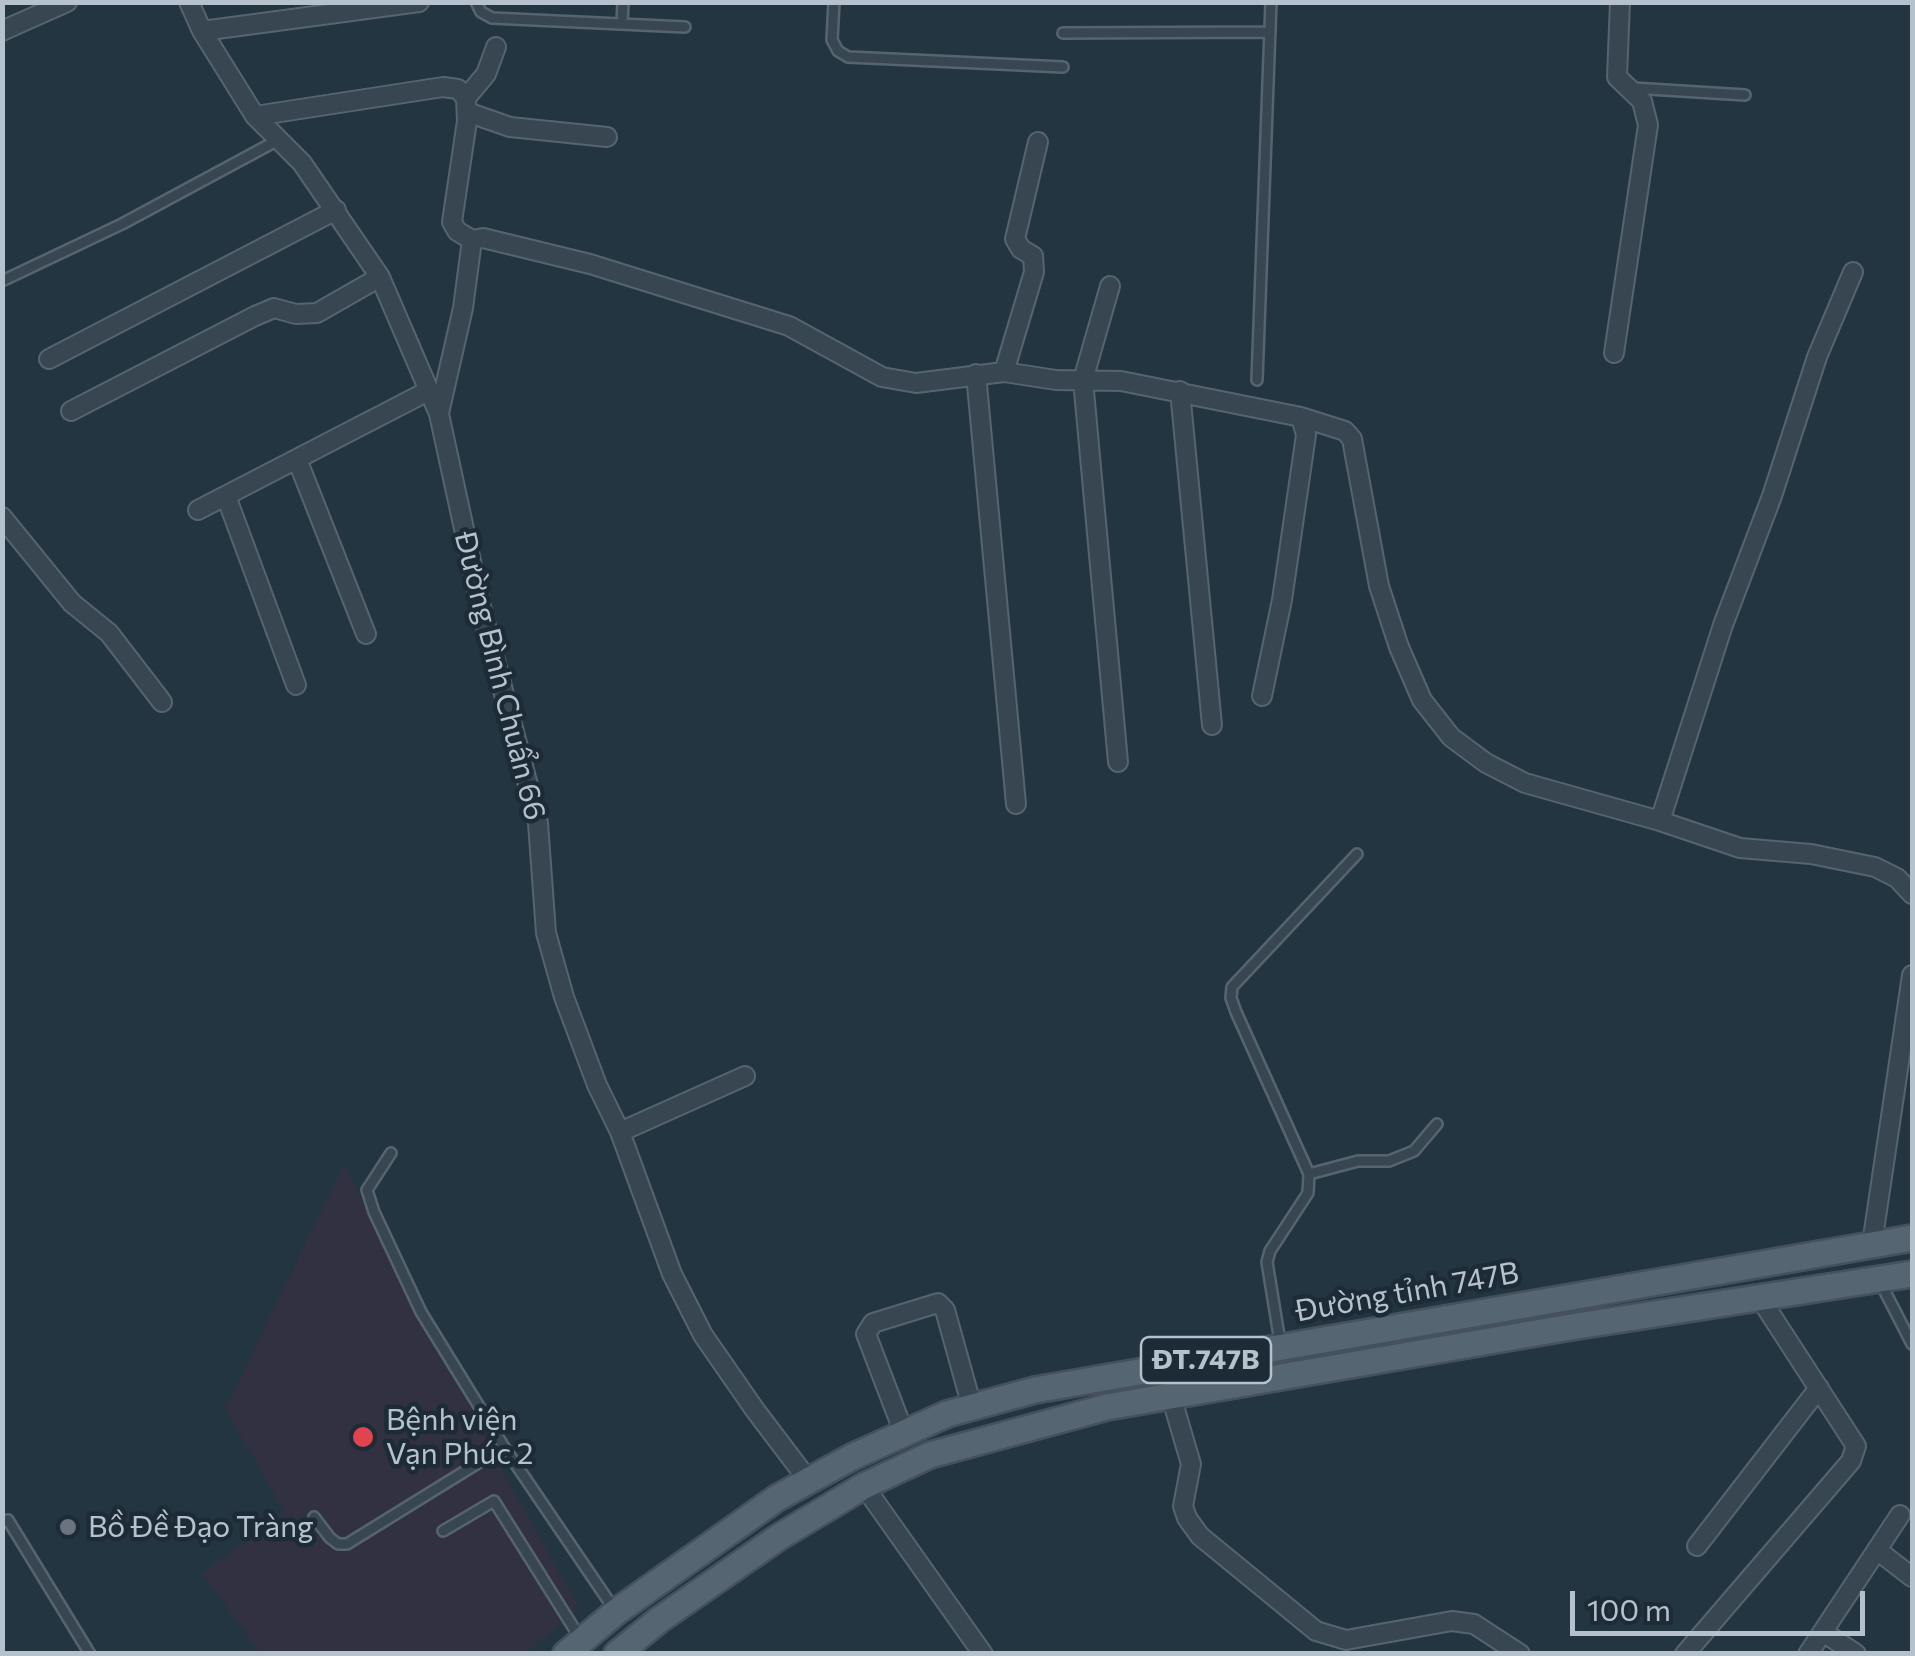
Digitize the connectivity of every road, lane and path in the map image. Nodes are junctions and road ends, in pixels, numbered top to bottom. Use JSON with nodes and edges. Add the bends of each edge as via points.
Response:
{"nodes":[{"id":1,"x":67,"y":2,"type":"edge"},
{"id":2,"x":189,"y":2,"type":"edge"},
{"id":3,"x":419,"y":2,"type":"edge"},
{"id":4,"x":476,"y":2,"type":"edge"},
{"id":5,"x":623,"y":2,"type":"edge"},
{"id":6,"x":834,"y":2,"type":"edge"},
{"id":7,"x":1271,"y":2,"type":"edge"},
{"id":8,"x":1620,"y":2,"type":"edge"},
{"id":9,"x":622,"y":24,"type":"junction"},
{"id":10,"x":685,"y":27,"type":"dead end"},
{"id":11,"x":2,"y":31,"type":"edge"},
{"id":12,"x":202,"y":31,"type":"junction"},
{"id":13,"x":1270,"y":32,"type":"junction"},
{"id":14,"x":1063,"y":33,"type":"dead end"},
{"id":15,"x":496,"y":47,"type":"dead end"},
{"id":16,"x":1063,"y":66,"type":"dead end"},
{"id":17,"x":1627,"y":87,"type":"junction"},
{"id":18,"x":1745,"y":95,"type":"dead end"},
{"id":19,"x":466,"y":105,"type":"junction"},
{"id":20,"x":255,"y":116,"type":"junction"},
{"id":21,"x":607,"y":137,"type":"dead end"},
{"id":22,"x":278,"y":140,"type":"junction"},
{"id":23,"x":1038,"y":142,"type":"dead end"},
{"id":24,"x":336,"y":210,"type":"junction"},
{"id":25,"x":472,"y":240,"type":"junction"},
{"id":26,"x":1854,"y":272,"type":"dead end"},
{"id":27,"x":380,"y":278,"type":"junction"},
{"id":28,"x":2,"y":280,"type":"edge"},
{"id":29,"x":1110,"y":286,"type":"dead end"},
{"id":30,"x":1614,"y":353,"type":"dead end"},
{"id":31,"x":49,"y":359,"type":"dead end"},
{"id":32,"x":1004,"y":372,"type":"junction"},
{"id":33,"x":976,"y":374,"type":"junction"},
{"id":34,"x":1083,"y":380,"type":"junction"},
{"id":35,"x":1257,"y":380,"type":"dead end"},
{"id":36,"x":428,"y":391,"type":"junction"},
{"id":37,"x":1180,"y":391,"type":"junction"},
{"id":38,"x":71,"y":411,"type":"dead end"},
{"id":39,"x":439,"y":414,"type":"junction"},
{"id":40,"x":1301,"y":417,"type":"junction"},
{"id":41,"x":297,"y":459,"type":"junction"},
{"id":42,"x":226,"y":496,"type":"junction"},
{"id":43,"x":198,"y":510,"type":"dead end"},
{"id":44,"x":2,"y":517,"type":"edge"},
{"id":45,"x":366,"y":634,"type":"dead end"},
{"id":46,"x":296,"y":685,"type":"dead end"},
{"id":47,"x":1262,"y":696,"type":"dead end"},
{"id":48,"x":162,"y":702,"type":"dead end"},
{"id":49,"x":1212,"y":724,"type":"dead end"},
{"id":50,"x":1118,"y":762,"type":"dead end"},
{"id":51,"x":1016,"y":804,"type":"dead end"},
{"id":52,"x":1660,"y":821,"type":"junction"},
{"id":53,"x":1357,"y":854,"type":"dead end"},
{"id":54,"x":1912,"y":894,"type":"edge"},
{"id":55,"x":1912,"y":975,"type":"edge"},
{"id":56,"x":745,"y":1076,"type":"dead end"},
{"id":57,"x":1437,"y":1124,"type":"dead end"},
{"id":58,"x":620,"y":1132,"type":"junction"},
{"id":59,"x":392,"y":1153,"type":"dead end"},
{"id":60,"x":1309,"y":1174,"type":"junction"},
{"id":61,"x":1912,"y":1238,"type":"edge"},
{"id":62,"x":1872,"y":1244,"type":"junction"},
{"id":63,"x":1912,"y":1274,"type":"edge"},
{"id":64,"x":1878,"y":1279,"type":"junction"},
{"id":65,"x":1760,"y":1298,"type":"junction"},
{"id":66,"x":1518,"y":1306,"type":"junction"},
{"id":67,"x":1522,"y":1336,"type":"junction"},
{"id":68,"x":1912,"y":1344,"type":"edge"},
{"id":69,"x":1281,"y":1347,"type":"junction"},
{"id":70,"x":1819,"y":1388,"type":"junction"},
{"id":71,"x":1170,"y":1396,"type":"junction"},
{"id":72,"x":972,"y":1407,"type":"junction"},
{"id":73,"x":904,"y":1434,"type":"junction"},
{"id":74,"x":504,"y":1447,"type":"junction"},
{"id":75,"x":808,"y":1480,"type":"junction"},
{"id":76,"x":864,"y":1486,"type":"junction"},
{"id":77,"x":1900,"y":1515,"type":"dead end"},
{"id":78,"x":314,"y":1516,"type":"dead end"},
{"id":79,"x":2,"y":1522,"type":"edge"},
{"id":80,"x":443,"y":1531,"type":"dead end"},
{"id":81,"x":1697,"y":1546,"type":"dead end"},
{"id":82,"x":1877,"y":1550,"type":"junction"},
{"id":83,"x":1912,"y":1577,"type":"edge"},
{"id":84,"x":616,"y":1612,"type":"junction"},
{"id":85,"x":1823,"y":1632,"type":"junction"},
{"id":86,"x":574,"y":1647,"type":"edge"},
{"id":87,"x":90,"y":1654,"type":"edge"},
{"id":88,"x":618,"y":1654,"type":"edge"},
{"id":89,"x":983,"y":1654,"type":"edge"},
{"id":90,"x":1520,"y":1654,"type":"edge"},
{"id":91,"x":1685,"y":1654,"type":"edge"},
{"id":92,"x":1808,"y":1654,"type":"edge"},
{"id":93,"x":1856,"y":1654,"type":"edge"}],
"edges":[{"from":1,"to":11,"type":"street"},
{"from":2,"to":12,"type":"street","name":"Đường Bình Chuẩn 66"},
{"from":3,"to":12,"type":"street"},
{"from":4,"to":9,"type":"lane","via":[[492,18]]},
{"from":5,"to":9,"type":"lane"},
{"from":6,"to":16,"type":"lane","via":[[832,40],[848,57]]},
{"from":7,"to":13,"type":"lane"},
{"from":8,"to":17,"type":"street","via":[[1618,77]]},
{"from":9,"to":10,"type":"lane"},
{"from":12,"to":20,"type":"street","name":"Đường Bình Chuẩn 66"},
{"from":13,"to":14,"type":"lane"},
{"from":13,"to":35,"type":"lane"},
{"from":15,"to":19,"type":"street"},
{"from":17,"to":18,"type":"lane"},
{"from":17,"to":30,"type":"street","via":[[1642,101],[1648,126]]},
{"from":19,"to":20,"type":"street","via":[[458,89],[443,87]]},
{"from":19,"to":21,"type":"street","via":[[510,126]]},
{"from":19,"to":25,"type":"street","via":[[452,222]]},
{"from":20,"to":22,"type":"street","name":"Đường Bình Chuẩn 66"},
{"from":22,"to":24,"type":"street","name":"Đường Bình Chuẩn 66"},
{"from":22,"to":28,"type":"lane"},
{"from":23,"to":32,"type":"street","via":[[1016,239],[1032,256],[1034,272]]},
{"from":24,"to":27,"type":"street","name":"Đường Bình Chuẩn 66"},
{"from":24,"to":31,"type":"street"},
{"from":25,"to":33,"type":"street","via":[[590,264],[789,326],[882,377],[916,383]]},
{"from":25,"to":39,"type":"street"},
{"from":26,"to":52,"type":"street","via":[[1817,357]]},
{"from":27,"to":36,"type":"street","name":"Đường Bình Chuẩn 66"},
{"from":27,"to":38,"type":"street","via":[[317,313],[274,308],[255,316]]},
{"from":29,"to":34,"type":"street"},
{"from":32,"to":33,"type":"street"},
{"from":32,"to":34,"type":"street"},
{"from":33,"to":51,"type":"street"},
{"from":34,"to":37,"type":"street"},
{"from":34,"to":50,"type":"street"},
{"from":36,"to":39,"type":"street","name":"Đường Bình Chuẩn 66"},
{"from":36,"to":41,"type":"street"},
{"from":37,"to":40,"type":"street"},
{"from":37,"to":49,"type":"street"},
{"from":39,"to":58,"type":"street","name":"Đường Bình Chuẩn 66","via":[[538,823],[546,933],[564,997]]},
{"from":40,"to":47,"type":"street","via":[[1306,435]]},
{"from":40,"to":52,"type":"street","via":[[1352,439],[1379,586],[1398,647],[1422,700],[1451,737],[1525,783]]},
{"from":41,"to":42,"type":"street"},
{"from":41,"to":45,"type":"street"},
{"from":42,"to":43,"type":"street"},
{"from":42,"to":46,"type":"street"},
{"from":44,"to":48,"type":"street","via":[[72,603],[109,633]]},
{"from":52,"to":54,"type":"street","via":[[1740,848],[1875,867]]},
{"from":53,"to":60,"type":"lane","via":[[1232,987],[1236,1012]]},
{"from":55,"to":62,"type":"street"},
{"from":56,"to":58,"type":"street"},
{"from":57,"to":60,"type":"lane","via":[[1414,1150],[1389,1161],[1358,1160]]},
{"from":58,"to":75,"type":"street","name":"Đường Bình Chuẩn 66","via":[[672,1274],[702,1334]]},
{"from":59,"to":74,"type":"lane","via":[[366,1190],[374,1212],[422,1312]]},
{"from":60,"to":69,"type":"lane","via":[[1308,1193],[1267,1262]]},
{"from":61,"to":62,"type":"main road","name":"Đường tỉnh 747B","number":"ĐT.747B"},
{"from":62,"to":66,"type":"main road","name":"Đường tỉnh 747B","number":"ĐT.747B"},
{"from":63,"to":64,"type":"main road","name":"Đường tỉnh 747B","number":"ĐT.747B"},
{"from":64,"to":65,"type":"main road","name":"Đường tỉnh 747B","number":"ĐT.747B"},
{"from":64,"to":68,"type":"lane"},
{"from":65,"to":67,"type":"main road","name":"Đường tỉnh 747B","number":"ĐT.747B"},
{"from":65,"to":70,"type":"street"},
{"from":66,"to":67,"type":"main road"},
{"from":66,"to":69,"type":"main road","name":"Đường tỉnh 747B","number":"ĐT.747B"},
{"from":67,"to":71,"type":"main road","name":"Đường tỉnh 747B","number":"ĐT.747B"},
{"from":69,"to":72,"type":"main road","name":"Đường tỉnh 747B","number":"ĐT.747B"},
{"from":70,"to":81,"type":"street"},
{"from":70,"to":91,"type":"street","via":[[1856,1446],[1851,1461]]},
{"from":71,"to":76,"type":"main road","name":"Đường tỉnh 747B","number":"ĐT.747B","via":[[930,1455]]},
{"from":71,"to":90,"type":"street","via":[[1191,1464],[1187,1518],[1316,1631],[1346,1640],[1452,1621],[1474,1624]]},
{"from":72,"to":73,"type":"main road","name":"Đường tỉnh 747B","number":"ĐT.747B"},
{"from":72,"to":73,"type":"street","via":[[938,1303],[873,1323],[866,1334]]},
{"from":73,"to":75,"type":"main road","name":"Đường tỉnh 747B","number":"ĐT.747B"},
{"from":74,"to":78,"type":"lane","via":[[347,1544],[330,1538]]},
{"from":74,"to":84,"type":"lane"},
{"from":75,"to":84,"type":"main road","name":"Đường tỉnh 747B","number":"ĐT.747B"},
{"from":76,"to":88,"type":"main road","name":"Đường tỉnh 747B","number":"ĐT.747B","via":[[779,1537]]},
{"from":76,"to":89,"type":"street"},
{"from":77,"to":82,"type":"street"},
{"from":79,"to":87,"type":"lane","via":[[8,1520]]},
{"from":80,"to":86,"type":"lane","via":[[494,1501]]},
{"from":82,"to":83,"type":"street"},
{"from":82,"to":85,"type":"street"},
{"from":84,"to":86,"type":"main road","name":"Đường tỉnh 747B","number":"ĐT.747B"},
{"from":85,"to":92,"type":"street"},
{"from":85,"to":93,"type":"street"}]}
